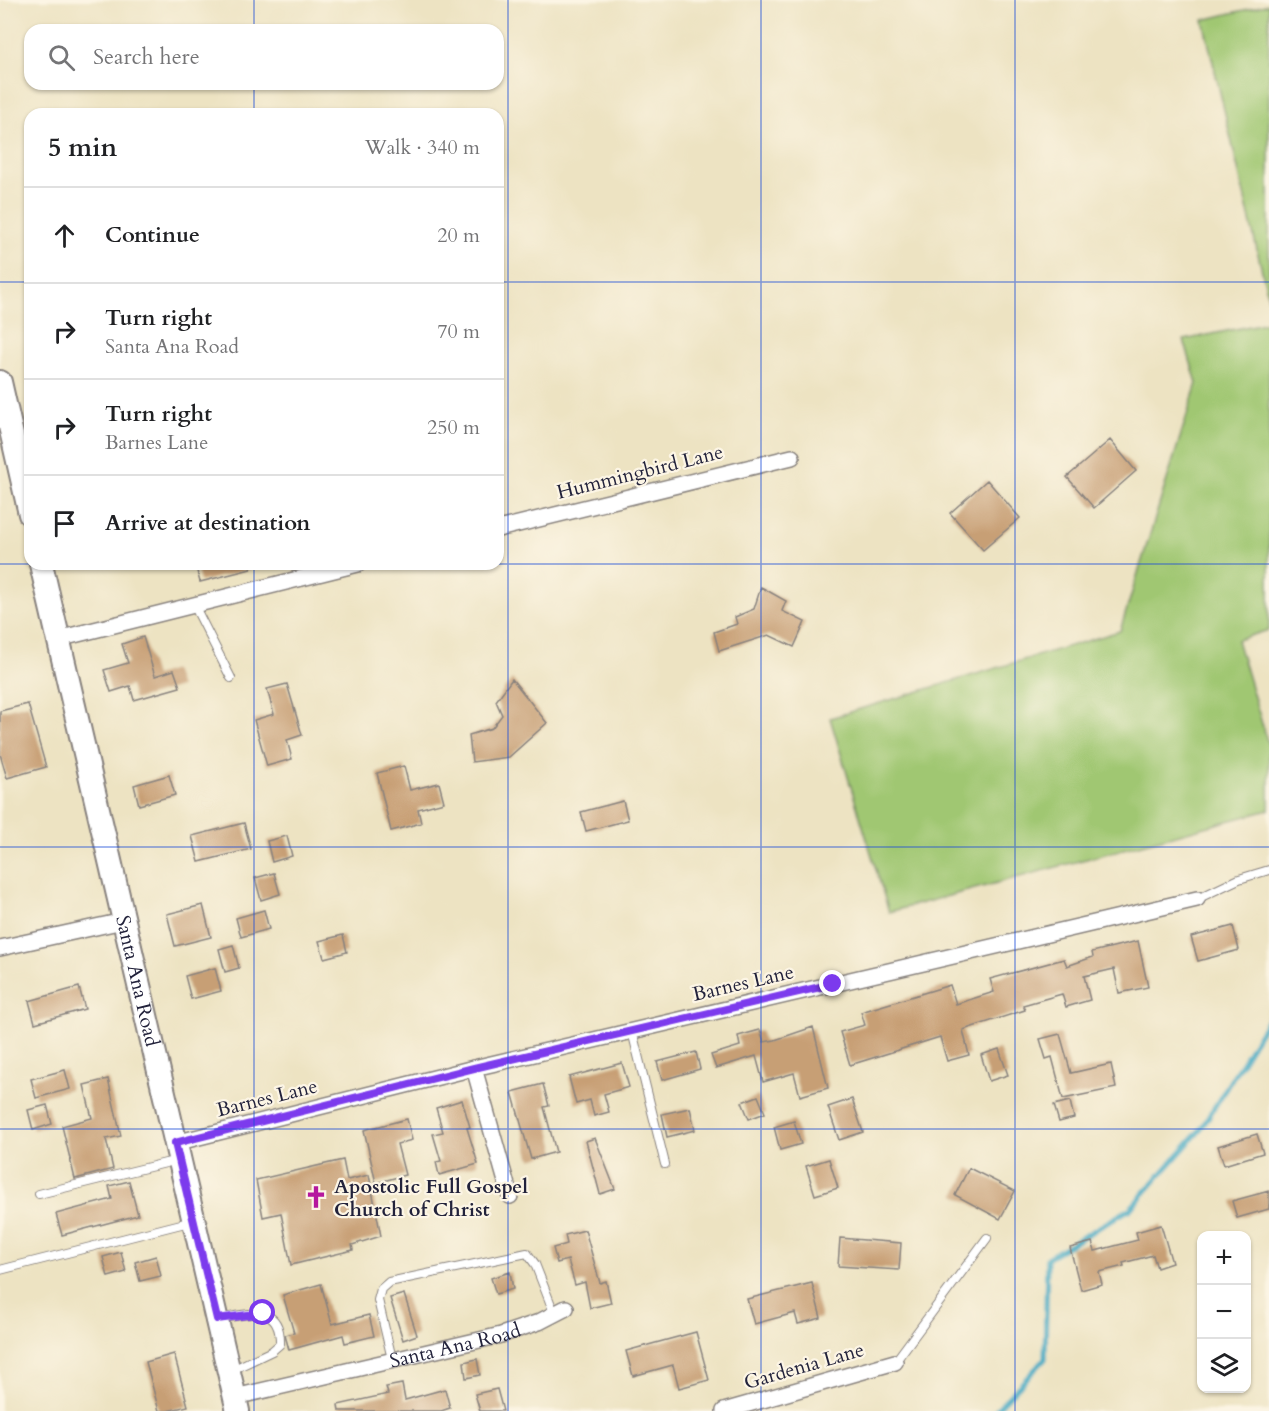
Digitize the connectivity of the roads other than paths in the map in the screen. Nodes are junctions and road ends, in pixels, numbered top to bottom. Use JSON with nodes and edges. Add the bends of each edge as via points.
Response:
{"nodes":[{"id":1,"x":0,"y":382,"type":"edge"},
{"id":2,"x":792,"y":457,"type":"dead end"},
{"id":3,"x":24,"y":468,"type":"edge"},
{"id":4,"x":504,"y":528,"type":"edge"},
{"id":5,"x":42,"y":570,"type":"edge"},
{"id":6,"x":334,"y":570,"type":"edge"},
{"id":7,"x":194,"y":605,"type":"junction"},
{"id":8,"x":58,"y":639,"type":"junction"},
{"id":9,"x":231,"y":678,"type":"dead end"},
{"id":10,"x":1269,"y":870,"type":"edge"},
{"id":11,"x":1197,"y":899,"type":"joint"},
{"id":12,"x":123,"y":921,"type":"junction"},
{"id":13,"x":0,"y":948,"type":"edge"},
{"id":14,"x":632,"y":1031,"type":"junction"},
{"id":15,"x":474,"y":1068,"type":"junction"},
{"id":16,"x":177,"y":1151,"type":"junction"},
{"id":17,"x":665,"y":1164,"type":"dead end"},
{"id":18,"x":39,"y":1194,"type":"dead end"},
{"id":19,"x":510,"y":1196,"type":"dead end"},
{"id":20,"x":194,"y":1221,"type":"junction"},
{"id":21,"x":987,"y":1238,"type":"dead end"},
{"id":22,"x":0,"y":1270,"type":"edge"},
{"id":23,"x":560,"y":1311,"type":"joint"},
{"id":24,"x":217,"y":1319,"type":"junction"},
{"id":25,"x":392,"y":1359,"type":"junction"},
{"id":26,"x":896,"y":1362,"type":"joint"},
{"id":27,"x":229,"y":1371,"type":"junction"},
{"id":28,"x":237,"y":1404,"type":"edge"},
{"id":29,"x":724,"y":1411,"type":"edge"}],
"edges":[{"from":1,"to":3,"type":"street"},
{"from":2,"to":4,"type":"street","name":"Hummingbird Lane"},
{"from":5,"to":8,"type":"street","name":"Santa Ana Road"},
{"from":6,"to":7,"type":"street"},
{"from":7,"to":8,"type":"street"},
{"from":7,"to":9,"type":"lane"},
{"from":8,"to":12,"type":"street","name":"Santa Ana Road"},
{"from":10,"to":11,"type":"lane"},
{"from":11,"to":14,"type":"street","name":"Barnes Lane"},
{"from":12,"to":13,"type":"street"},
{"from":12,"to":16,"type":"street","name":"Santa Ana Road"},
{"from":14,"to":15,"type":"street","name":"Barnes Lane"},
{"from":14,"to":17,"type":"lane"},
{"from":15,"to":16,"type":"street","name":"Barnes Lane"},
{"from":15,"to":19,"type":"street"},
{"from":16,"to":18,"type":"lane"},
{"from":16,"to":20,"type":"street","name":"Santa Ana Road"},
{"from":20,"to":22,"type":"lane"},
{"from":20,"to":24,"type":"street","name":"Santa Ana Road"},
{"from":21,"to":26,"type":"lane"},
{"from":23,"to":25,"type":"street","name":"Santa Ana Road","via":[[501,1335]]},
{"from":23,"to":25,"type":"lane","via":[[527,1253],[389,1282],[381,1289],[378,1300]]},
{"from":24,"to":27,"type":"street","name":"Santa Ana Road"},
{"from":24,"to":27,"type":"lane","via":[[263,1313],[273,1318],[280,1336],[280,1344],[272,1351]]},
{"from":25,"to":28,"type":"street","name":"Santa Ana Road"},
{"from":26,"to":29,"type":"street","name":"Gardenia Lane"},
{"from":27,"to":28,"type":"street","name":"Santa Ana Road"}]}
